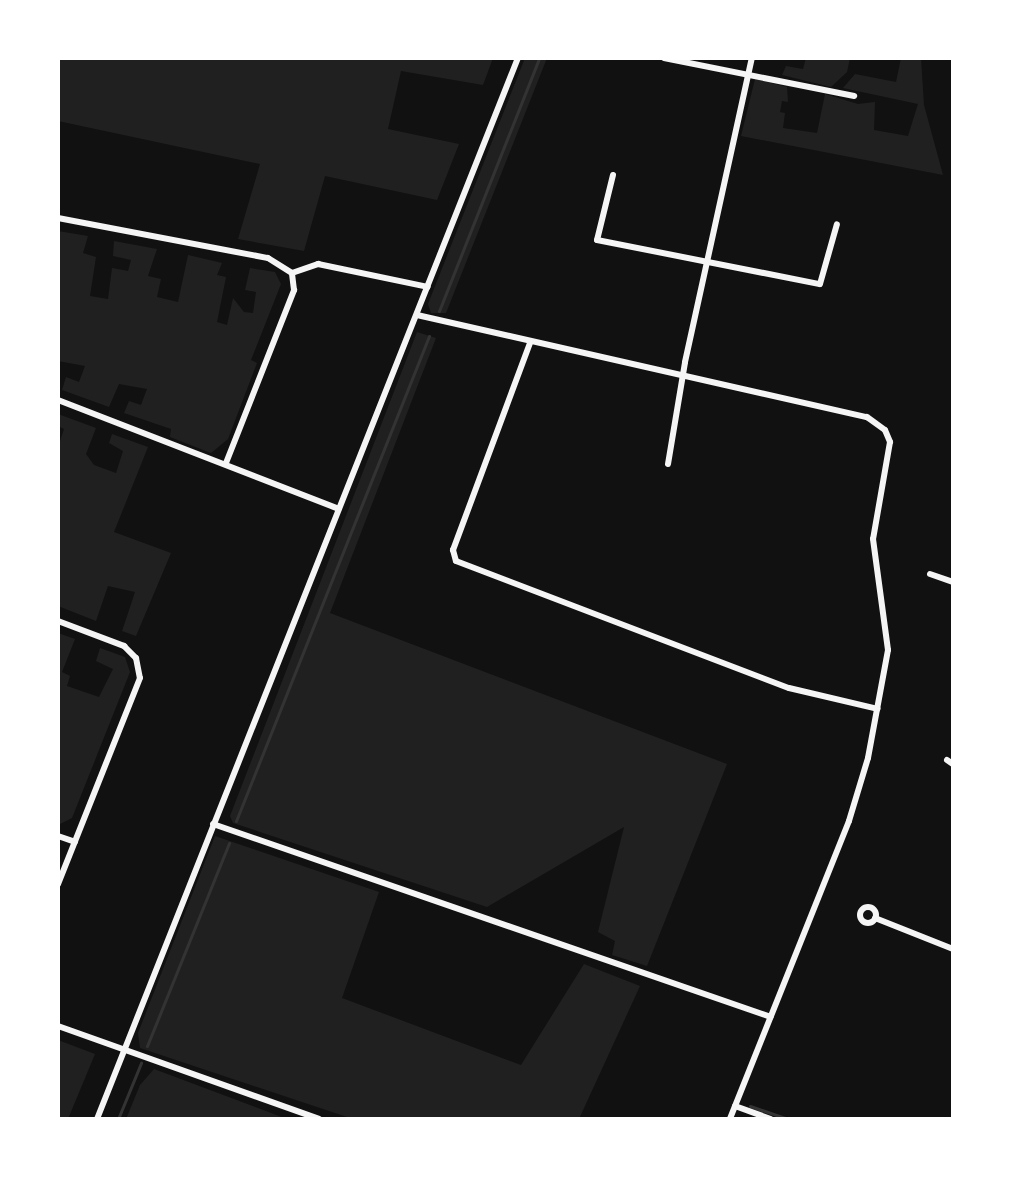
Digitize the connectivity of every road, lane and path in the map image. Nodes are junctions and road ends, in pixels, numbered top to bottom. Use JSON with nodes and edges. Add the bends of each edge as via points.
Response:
{"nodes":[{"id":1,"x":518,"y":58,"type":"edge"},
{"id":2,"x":664,"y":58,"type":"edge"},
{"id":3,"x":752,"y":58,"type":"edge"},
{"id":4,"x":749,"y":74,"type":"junction"},
{"id":5,"x":854,"y":96,"type":"dead end"},
{"id":6,"x":613,"y":175,"type":"dead end"},
{"id":7,"x":58,"y":218,"type":"edge"},
{"id":8,"x":837,"y":224,"type":"dead end"},
{"id":9,"x":711,"y":260,"type":"junction"},
{"id":10,"x":292,"y":273,"type":"junction"},
{"id":11,"x":428,"y":287,"type":"junction"},
{"id":12,"x":417,"y":315,"type":"junction"},
{"id":13,"x":530,"y":343,"type":"junction"},
{"id":14,"x":684,"y":376,"type":"junction"},
{"id":15,"x":58,"y":400,"type":"edge"},
{"id":16,"x":226,"y":463,"type":"junction"},
{"id":17,"x":668,"y":464,"type":"dead end"},
{"id":18,"x":339,"y":509,"type":"junction"},
{"id":19,"x":930,"y":574,"type":"dead end"},
{"id":20,"x":953,"y":582,"type":"edge"},
{"id":21,"x":58,"y":621,"type":"edge"},
{"id":22,"x":878,"y":709,"type":"junction"},
{"id":23,"x":213,"y":824,"type":"junction"},
{"id":24,"x":58,"y":836,"type":"edge"},
{"id":25,"x":75,"y":842,"type":"junction"},
{"id":26,"x":58,"y":884,"type":"edge"},
{"id":27,"x":875,"y":918,"type":"dead end"},
{"id":28,"x":953,"y":949,"type":"edge"},
{"id":29,"x":771,"y":1017,"type":"junction"},
{"id":30,"x":58,"y":1026,"type":"edge"},
{"id":31,"x":124,"y":1049,"type":"junction"},
{"id":32,"x":735,"y":1106,"type":"junction"},
{"id":33,"x":97,"y":1119,"type":"edge"},
{"id":34,"x":319,"y":1119,"type":"edge"},
{"id":35,"x":730,"y":1119,"type":"edge"},
{"id":36,"x":771,"y":1119,"type":"edge"}],
"edges":[{"from":1,"to":11,"type":"street"},
{"from":2,"to":4,"type":"street"},
{"from":3,"to":4,"type":"street"},
{"from":4,"to":5,"type":"street"},
{"from":4,"to":9,"type":"street"},
{"from":6,"to":9,"type":"street","via":[[597,240]]},
{"from":7,"to":10,"type":"street","via":[[268,258]]},
{"from":8,"to":9,"type":"street","via":[[820,284]]},
{"from":9,"to":14,"type":"street"},
{"from":10,"to":11,"type":"street","via":[[318,264]]},
{"from":10,"to":16,"type":"street","via":[[294,290]]},
{"from":11,"to":12,"type":"street"},
{"from":12,"to":13,"type":"street"},
{"from":12,"to":18,"type":"street"},
{"from":13,"to":14,"type":"street"},
{"from":13,"to":22,"type":"street","via":[[453,550],[456,561],[789,688]]},
{"from":14,"to":17,"type":"street"},
{"from":14,"to":22,"type":"street","via":[[867,417],[885,430],[892,455],[878,497],[873,539],[888,650]]},
{"from":15,"to":16,"type":"street"},
{"from":16,"to":18,"type":"street"},
{"from":18,"to":23,"type":"street"},
{"from":19,"to":20,"type":"street"},
{"from":21,"to":25,"type":"street","via":[[124,646],[140,666],[140,678]]},
{"from":22,"to":29,"type":"street","via":[[849,821]]},
{"from":23,"to":29,"type":"street"},
{"from":23,"to":31,"type":"street"},
{"from":24,"to":25,"type":"street"},
{"from":25,"to":26,"type":"street"},
{"from":27,"to":28,"type":"street"},
{"from":29,"to":32,"type":"street"},
{"from":30,"to":31,"type":"street"},
{"from":31,"to":33,"type":"street"},
{"from":31,"to":34,"type":"street"},
{"from":32,"to":35,"type":"street"},
{"from":32,"to":36,"type":"street"}]}
